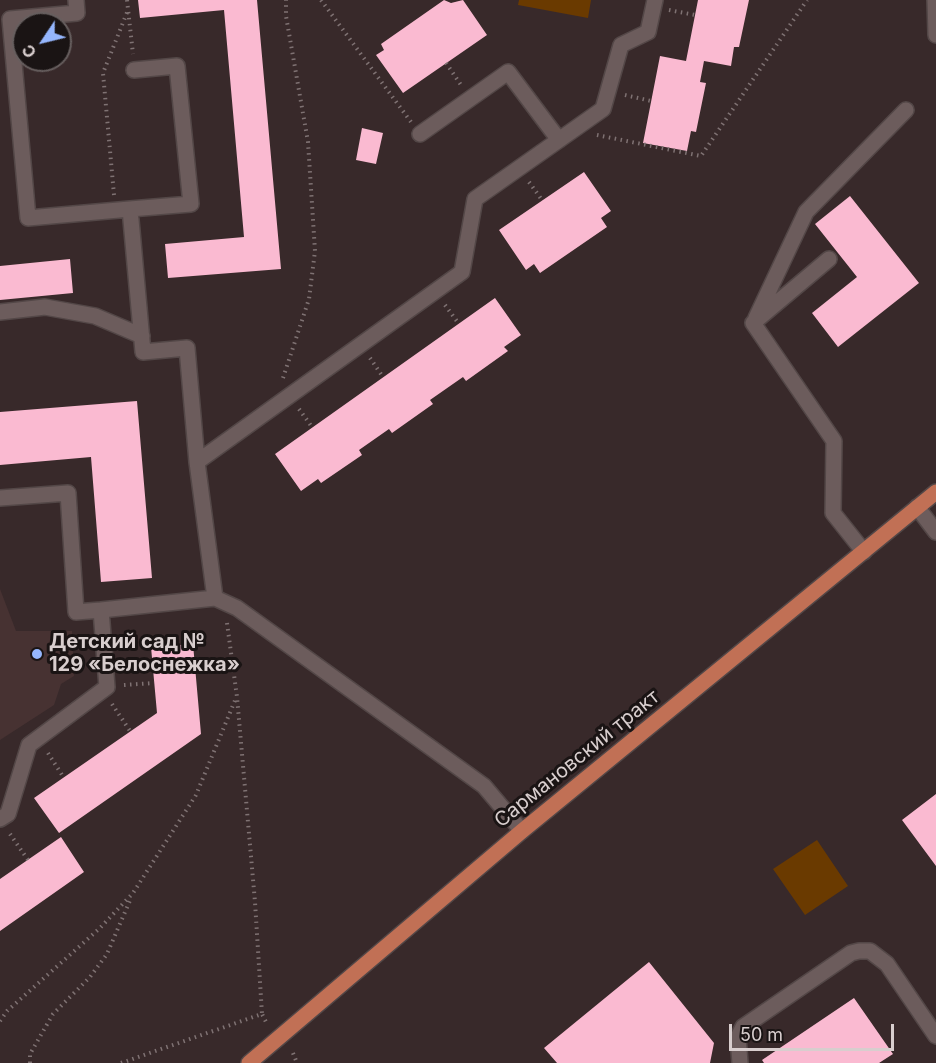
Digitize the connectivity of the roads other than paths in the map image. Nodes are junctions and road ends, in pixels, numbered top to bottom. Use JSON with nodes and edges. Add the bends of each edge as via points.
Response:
{"nodes":[{"id":1,"x":76,"y":0,"type":"edge"},
{"id":2,"x":935,"y":0,"type":"edge"},
{"id":3,"x":655,"y":3,"type":"edge"},
{"id":4,"x":936,"y":35,"type":"edge"},
{"id":5,"x":134,"y":70,"type":"road end"},
{"id":6,"x":906,"y":110,"type":"dead end"},
{"id":7,"x":420,"y":134,"type":"road end"},
{"id":8,"x":559,"y":140,"type":"junction"},
{"id":9,"x":123,"y":210,"type":"junction"},
{"id":10,"x":829,"y":259,"type":"dead end"},
{"id":11,"x":0,"y":312,"type":"edge"},
{"id":12,"x":753,"y":323,"type":"junction"},
{"id":13,"x":142,"y":336,"type":"junction"},
{"id":14,"x":197,"y":462,"type":"junction"},
{"id":15,"x":936,"y":492,"type":"edge"},
{"id":16,"x":0,"y":498,"type":"edge"},
{"id":17,"x":917,"y":507,"type":"junction"},
{"id":18,"x":936,"y":532,"type":"edge"},
{"id":19,"x":864,"y":552,"type":"junction"},
{"id":20,"x":220,"y":600,"type":"junction"},
{"id":21,"x":101,"y":610,"type":"junction"},
{"id":22,"x":0,"y":819,"type":"edge"},
{"id":23,"x":522,"y":831,"type":"junction"},
{"id":24,"x":936,"y":1036,"type":"edge"},
{"id":25,"x":280,"y":1038,"type":"junction"},
{"id":26,"x":249,"y":1063,"type":"edge"},
{"id":27,"x":270,"y":1063,"type":"edge"},
{"id":28,"x":740,"y":1063,"type":"edge"}],
"edges":[{"from":1,"to":9,"type":"street","via":[[77,13],[10,19],[28,218]]},
{"from":2,"to":4,"type":"street"},
{"from":3,"to":8,"type":"street","via":[[648,32],[621,45],[603,109]]},
{"from":5,"to":9,"type":"street","via":[[177,66],[190,204]]},
{"from":6,"to":12,"type":"street","via":[[806,212]]},
{"from":7,"to":8,"type":"street","via":[[508,72]]},
{"from":8,"to":14,"type":"street","via":[[475,199],[462,272]]},
{"from":9,"to":13,"type":"street"},
{"from":10,"to":12,"type":"street"},
{"from":11,"to":13,"type":"street","via":[[45,307],[94,316]]},
{"from":12,"to":19,"type":"street","via":[[834,441],[834,513]]},
{"from":13,"to":14,"type":"street","via":[[143,352],[186,348]]},
{"from":14,"to":20,"type":"street"},
{"from":15,"to":17,"type":"main road","name":"Сармановский тракт"},
{"from":16,"to":21,"type":"street","via":[[68,493],[75,612]]},
{"from":17,"to":18,"type":"street"},
{"from":17,"to":19,"type":"main road","name":"Сармановский тракт"},
{"from":19,"to":23,"type":"main road","name":"Сармановский тракт"},
{"from":20,"to":21,"type":"street"},
{"from":20,"to":23,"type":"street","via":[[237,608],[483,786]]},
{"from":21,"to":22,"type":"street","via":[[105,688],[29,745],[8,814]]},
{"from":23,"to":25,"type":"main road","name":"Сармановский тракт"},
{"from":24,"to":28,"type":"street","via":[[887,964],[870,951],[859,951],[743,1027],[738,1037]]},
{"from":25,"to":26,"type":"main road","name":"Сармановский тракт"},
{"from":25,"to":27,"type":"main road"}]}
